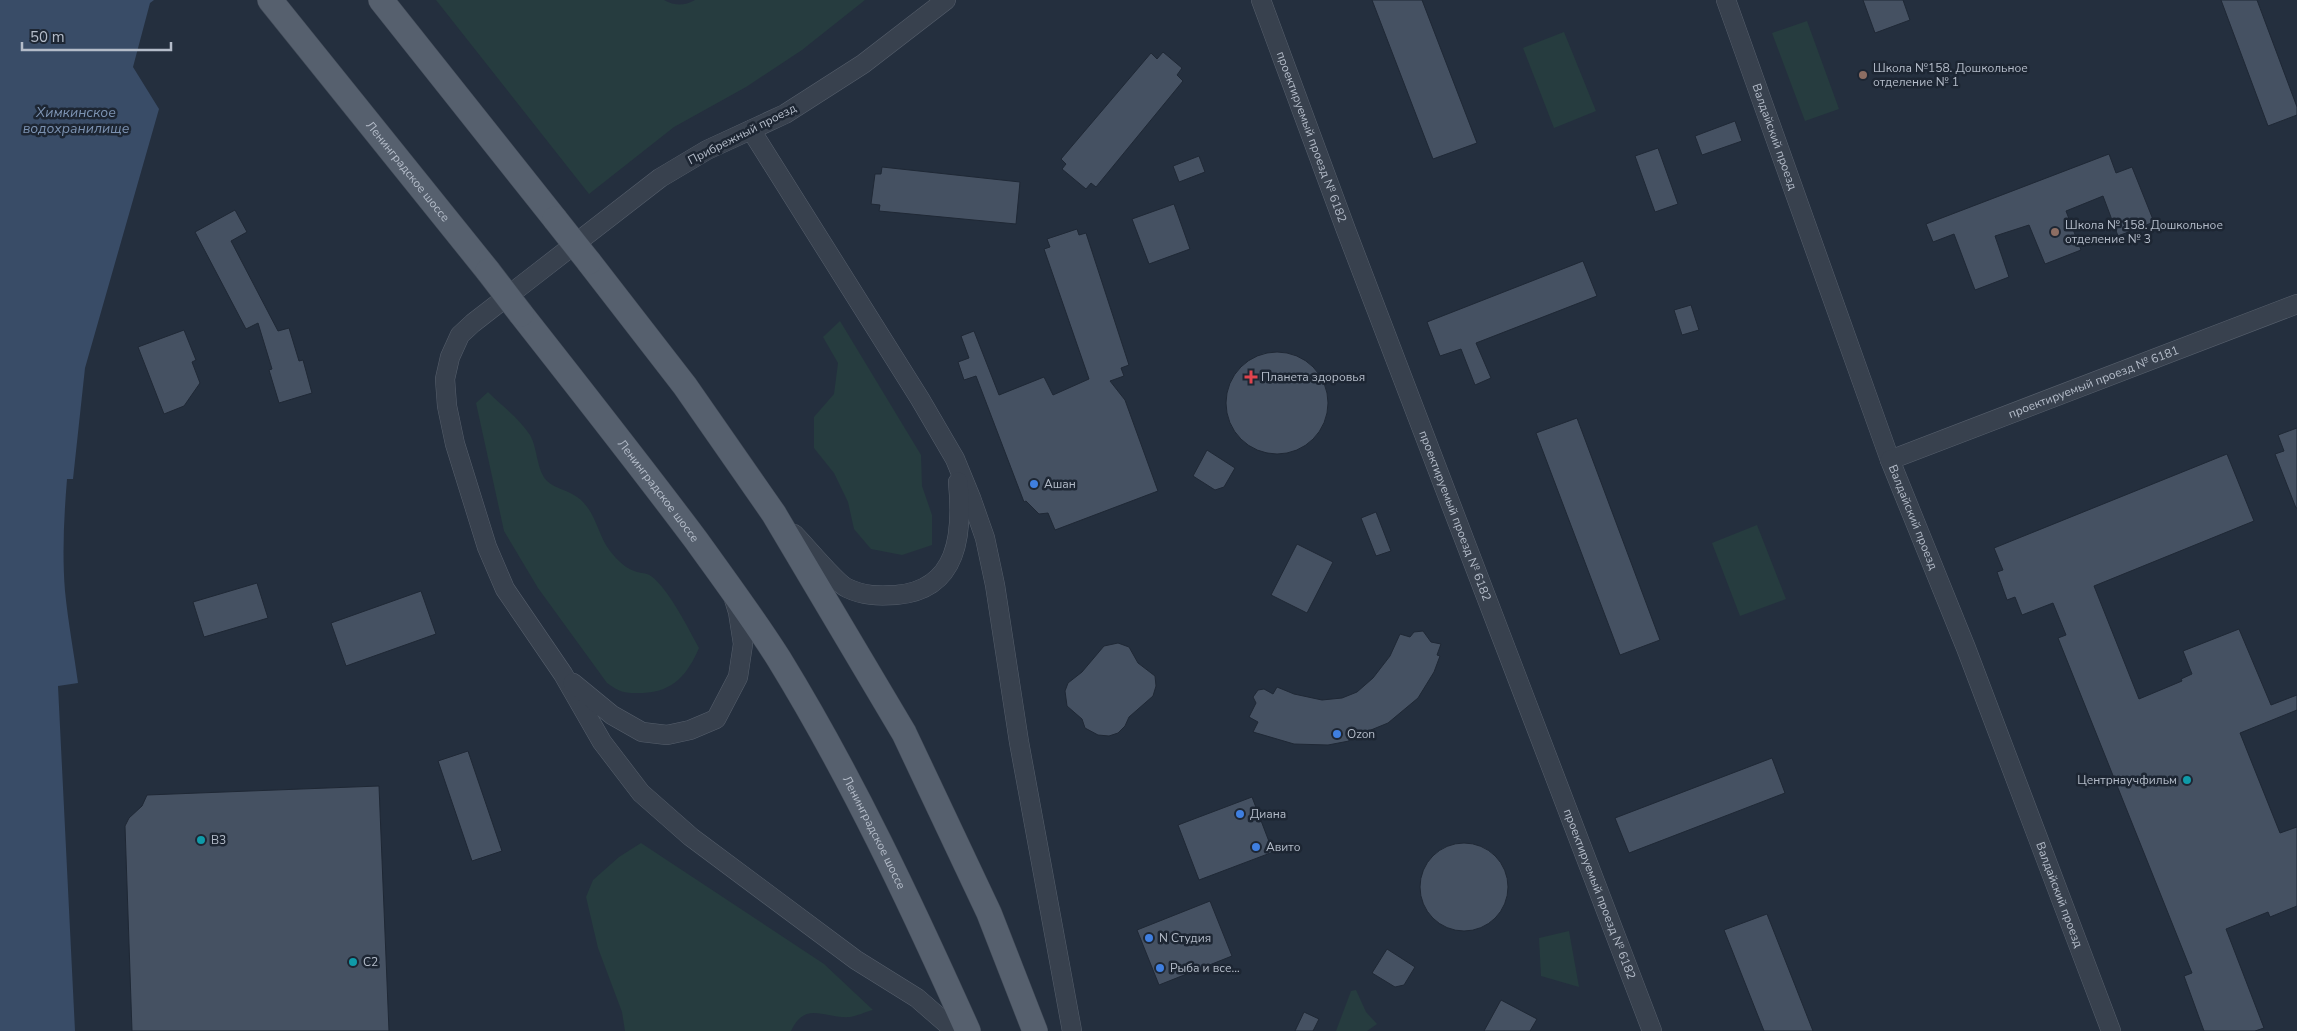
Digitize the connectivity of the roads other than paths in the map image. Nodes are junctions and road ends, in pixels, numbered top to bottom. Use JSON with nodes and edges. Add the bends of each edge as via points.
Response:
{"nodes":[{"id":1,"x":381,"y":0,"type":"edge"},
{"id":2,"x":946,"y":0,"type":"edge"},
{"id":3,"x":1261,"y":0,"type":"edge"},
{"id":4,"x":1726,"y":0,"type":"edge"},
{"id":5,"x":275,"y":6,"type":"edge"},
{"id":6,"x":751,"y":130,"type":"junction"},
{"id":7,"x":2297,"y":304,"type":"edge"},
{"id":8,"x":955,"y":459,"type":"junction"},
{"id":9,"x":1890,"y":460,"type":"junction"},
{"id":10,"x":774,"y":514,"type":"junction"},
{"id":11,"x":728,"y":584,"type":"junction"},
{"id":12,"x":563,"y":674,"type":"junction"},
{"id":13,"x":955,"y":1031,"type":"edge"},
{"id":14,"x":968,"y":1031,"type":"edge"},
{"id":15,"x":1035,"y":1031,"type":"edge"},
{"id":16,"x":1072,"y":1031,"type":"edge"},
{"id":17,"x":1652,"y":1031,"type":"edge"},
{"id":18,"x":2111,"y":1031,"type":"edge"}],
"edges":[{"from":1,"to":10,"type":"main road","bridge":true,"via":[[684,386]]},
{"from":2,"to":6,"type":"street","name":"Прибрежный проезд","via":[[864,64],[785,114]]},
{"from":3,"to":17,"type":"street","name":"проектируемый проезд № 6182","via":[[1355,255]]},
{"from":4,"to":9,"type":"street","name":"Валдайский проезд"},
{"from":5,"to":11,"type":"main road","name":"Ленинградское шоссе","bridge":true,"via":[[488,271]]},
{"from":6,"to":8,"type":"street"},
{"from":6,"to":12,"type":"street","name":"Прибрежный проезд","via":[[707,150],[660,178],[473,323],[460,335],[450,357],[445,379],[446,406],[486,546],[505,589]]},
{"from":7,"to":9,"type":"street","name":"проектируемый проезд № 6181"},
{"from":8,"to":10,"type":"street","via":[[960,506],[957,548],[944,574],[926,588],[909,594],[869,596],[846,588]]},
{"from":8,"to":16,"type":"street","via":[[984,538],[995,585],[1019,742]]},
{"from":9,"to":18,"type":"street","name":"Валдайский проезд","via":[[1966,648]]},
{"from":10,"to":15,"type":"main road","via":[[904,733],[989,913]]},
{"from":11,"to":12,"type":"street","via":[[738,612],[743,644],[738,677],[716,719],[667,735],[642,732],[612,715]]},
{"from":11,"to":14,"type":"main road","name":"Ленинградское шоссе","via":[[778,658],[857,797],[916,914]]},
{"from":12,"to":13,"type":"street","via":[[602,742],[641,793],[691,837],[856,960],[917,998]]}]}
